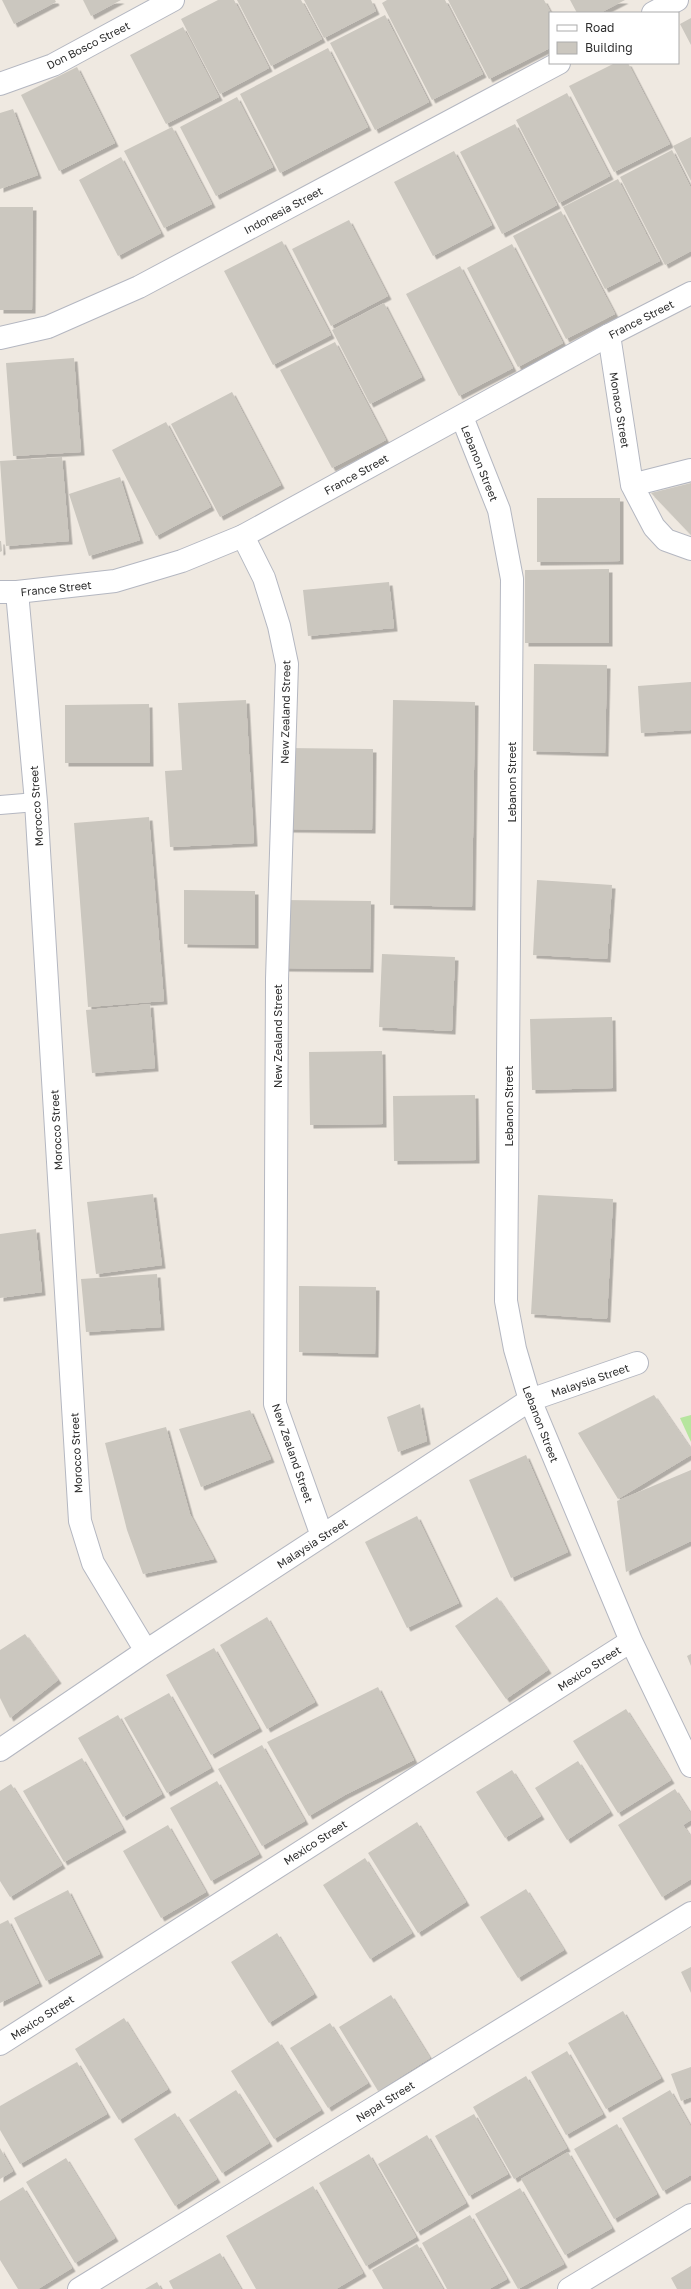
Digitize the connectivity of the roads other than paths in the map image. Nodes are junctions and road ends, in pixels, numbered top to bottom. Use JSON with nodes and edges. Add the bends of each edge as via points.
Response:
{"nodes":[{"id":1,"x":173,"y":0,"type":"edge"},
{"id":2,"x":677,"y":0,"type":"edge"},
{"id":3,"x":655,"y":12,"type":"edge"},
{"id":4,"x":557,"y":64,"type":"edge"},
{"id":5,"x":0,"y":84,"type":"edge"},
{"id":6,"x":691,"y":293,"type":"edge"},
{"id":7,"x":609,"y":335,"type":"junction"},
{"id":8,"x":0,"y":338,"type":"edge"},
{"id":9,"x":462,"y":417,"type":"junction"},
{"id":10,"x":691,"y":470,"type":"edge"},
{"id":11,"x":632,"y":485,"type":"junction"},
{"id":12,"x":243,"y":536,"type":"junction"},
{"id":13,"x":691,"y":549,"type":"edge"},
{"id":14,"x":8,"y":592,"type":"edge"},
{"id":15,"x":36,"y":802,"type":"junction"},
{"id":16,"x":0,"y":805,"type":"edge"},
{"id":17,"x":637,"y":1363,"type":"dead end"},
{"id":18,"x":530,"y":1400,"type":"junction"},
{"id":19,"x":322,"y":1536,"type":"junction"},
{"id":20,"x":631,"y":1641,"type":"junction"},
{"id":21,"x":146,"y":1651,"type":"junction"},
{"id":22,"x":0,"y":1750,"type":"edge"},
{"id":23,"x":691,"y":1766,"type":"edge"},
{"id":24,"x":691,"y":1913,"type":"edge"},
{"id":25,"x":0,"y":2044,"type":"edge"},
{"id":26,"x":691,"y":2215,"type":"edge"},
{"id":27,"x":78,"y":2289,"type":"edge"},
{"id":28,"x":569,"y":2289,"type":"edge"}],
"edges":[{"from":1,"to":5,"type":"street","name":"Don Bosco Street","via":[[53,65]]},
{"from":2,"to":3,"type":"street"},
{"from":4,"to":8,"type":"street","name":"Indonesia Street","via":[[139,287],[48,328]]},
{"from":6,"to":7,"type":"street","name":"France Street"},
{"from":7,"to":9,"type":"street","name":"France Street"},
{"from":7,"to":11,"type":"street","name":"Monaco Street"},
{"from":9,"to":12,"type":"street","name":"France Street"},
{"from":9,"to":18,"type":"street","name":"Lebanon Street","via":[[499,510],[512,578],[506,1301],[515,1349]]},
{"from":10,"to":11,"type":"street"},
{"from":11,"to":13,"type":"street","name":"Monaco Street","via":[[654,527],[666,540]]},
{"from":12,"to":14,"type":"street","name":"France Street","via":[[182,561],[115,581]]},
{"from":12,"to":19,"type":"street","name":"New Zealand Street","via":[[264,578],[279,626],[287,664],[277,979],[275,1404]]},
{"from":14,"to":15,"type":"street","name":"Morocco Street"},
{"from":15,"to":16,"type":"lane"},
{"from":15,"to":21,"type":"street","name":"Morocco Street","via":[[80,1522],[93,1563]]},
{"from":17,"to":18,"type":"street","name":"Malaysia Street"},
{"from":18,"to":19,"type":"street","name":"Malaysia Street"},
{"from":18,"to":20,"type":"street","name":"Lebanon Street"},
{"from":19,"to":21,"type":"street","name":"Malaysia Street"},
{"from":20,"to":23,"type":"street","name":"Lebanon Street"},
{"from":20,"to":25,"type":"street","name":"Mexico Street"},
{"from":21,"to":22,"type":"street","name":"Malaysia Street"},
{"from":24,"to":27,"type":"street","name":"Nepal Street"},
{"from":26,"to":28,"type":"street"}]}
